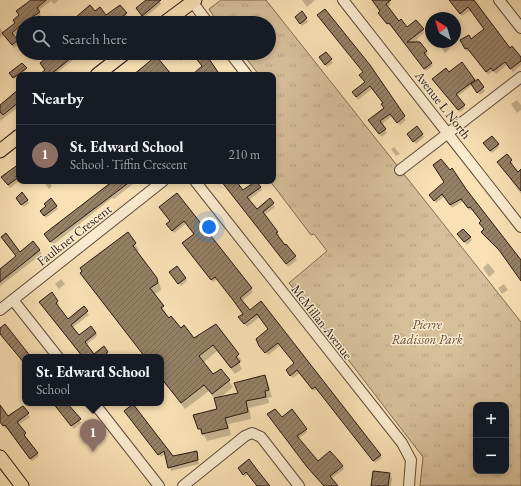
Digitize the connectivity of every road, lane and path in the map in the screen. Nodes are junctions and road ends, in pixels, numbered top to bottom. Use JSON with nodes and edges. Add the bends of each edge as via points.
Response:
{"nodes":[{"id":1,"x":343,"y":0,"type":"edge"},
{"id":2,"x":499,"y":0,"type":"edge"},
{"id":3,"x":193,"y":1,"type":"edge"},
{"id":4,"x":173,"y":16,"type":"edge"},
{"id":5,"x":203,"y":16,"type":"edge"},
{"id":6,"x":521,"y":28,"type":"edge"},
{"id":7,"x":116,"y":60,"type":"edge"},
{"id":8,"x":235,"y":60,"type":"edge"},
{"id":9,"x":101,"y":72,"type":"edge"},
{"id":10,"x":245,"y":72,"type":"edge"},
{"id":11,"x":521,"y":77,"type":"edge"},
{"id":12,"x":448,"y":133,"type":"junction"},
{"id":13,"x":16,"y":138,"type":"edge"},
{"id":14,"x":0,"y":151,"type":"edge"},
{"id":15,"x":400,"y":170,"type":"dead end"},
{"id":16,"x":160,"y":184,"type":"edge"},
{"id":17,"x":197,"y":184,"type":"edge"},
{"id":18,"x":521,"y":227,"type":"edge"},
{"id":19,"x":13,"y":300,"type":"junction"},
{"id":20,"x":0,"y":310,"type":"edge"},
{"id":21,"x":56,"y":354,"type":"edge"},
{"id":22,"x":96,"y":406,"type":"edge"},
{"id":23,"x":0,"y":457,"type":"edge"},
{"id":24,"x":22,"y":486,"type":"edge"},
{"id":25,"x":159,"y":486,"type":"edge"},
{"id":26,"x":183,"y":486,"type":"edge"},
{"id":27,"x":299,"y":486,"type":"edge"},
{"id":28,"x":409,"y":486,"type":"edge"}],
"edges":[{"from":1,"to":12,"type":"street","name":"Avenue L North"},
{"from":2,"to":6,"type":"street"},
{"from":3,"to":4,"type":"main road"},
{"from":3,"to":5,"type":"street"},
{"from":7,"to":9,"type":"main road"},
{"from":8,"to":10,"type":"street"},
{"from":11,"to":12,"type":"street"},
{"from":12,"to":15,"type":"street"},
{"from":12,"to":18,"type":"street","name":"Avenue L North"},
{"from":13,"to":14,"type":"main road"},
{"from":16,"to":19,"type":"street","name":"Faulkner Crescent"},
{"from":17,"to":28,"type":"street","name":"McMillan Avenue","via":[[402,443],[411,460]]},
{"from":19,"to":20,"type":"street","name":"Faulkner Crescent"},
{"from":19,"to":21,"type":"street"},
{"from":22,"to":25,"type":"street"},
{"from":23,"to":24,"type":"main road"},
{"from":26,"to":27,"type":"street","via":[[252,433],[261,437]]}]}
